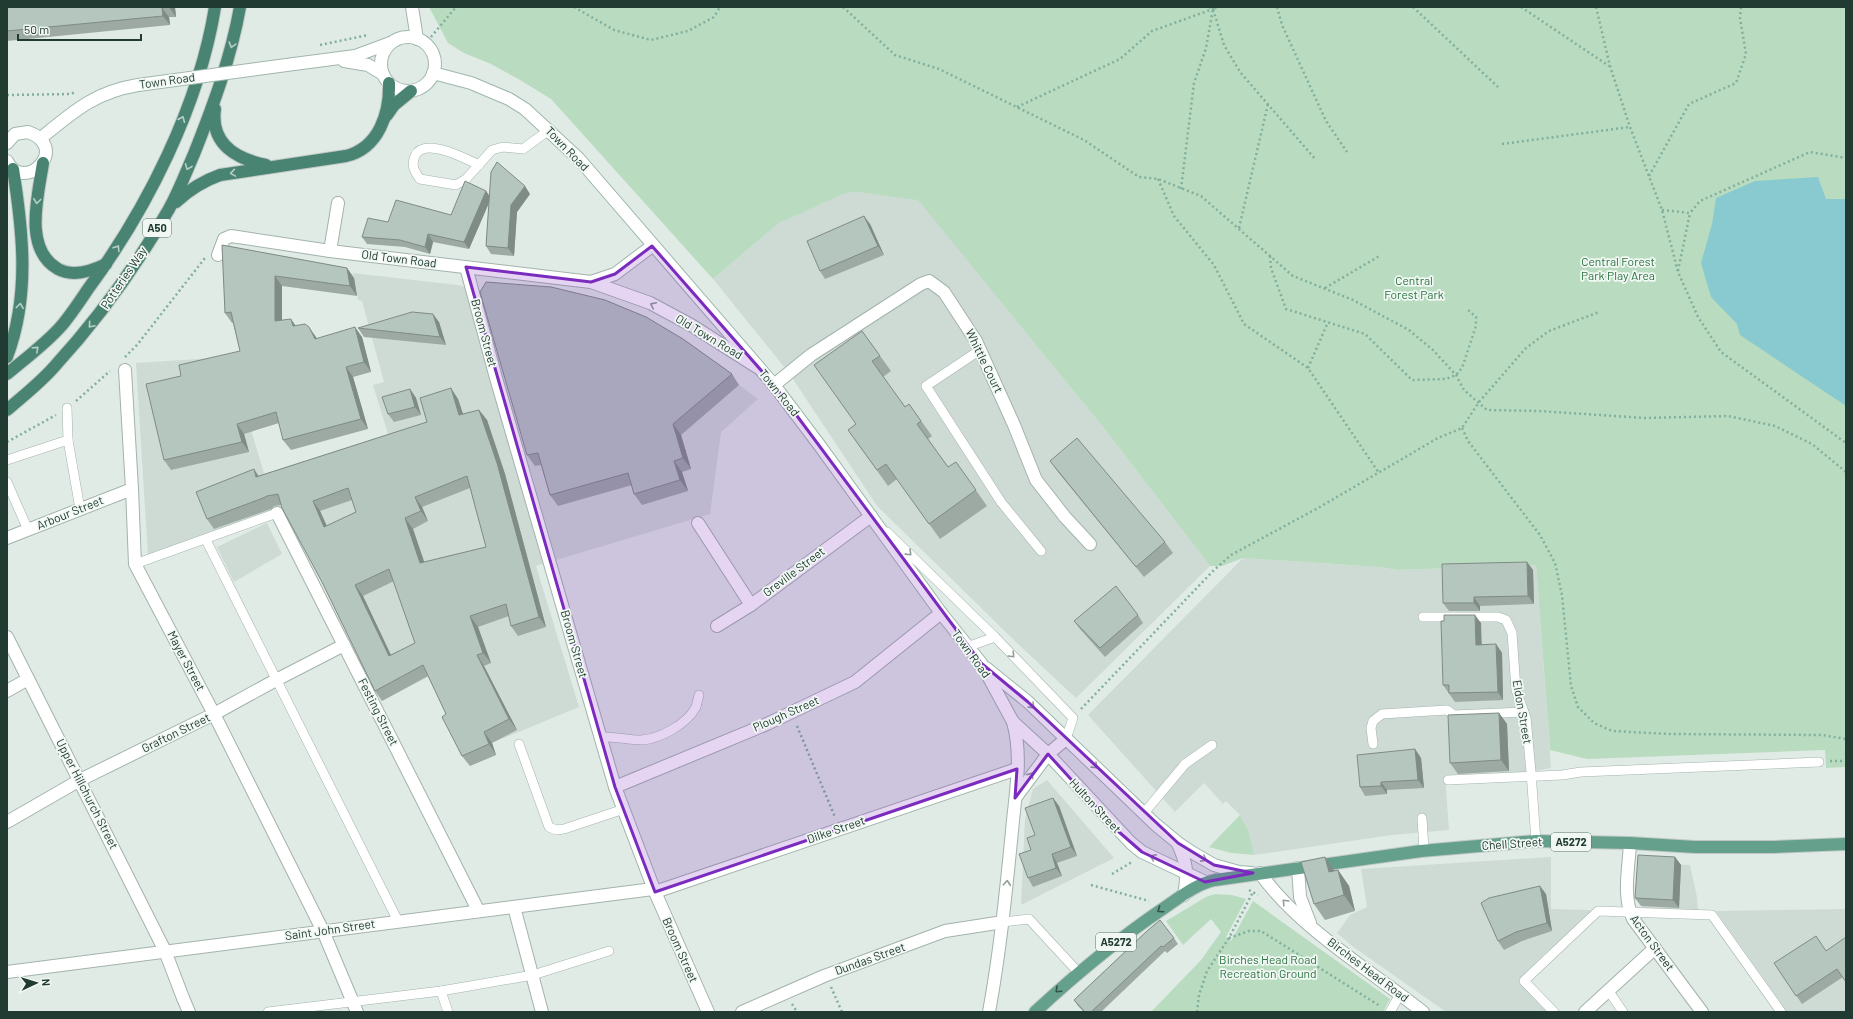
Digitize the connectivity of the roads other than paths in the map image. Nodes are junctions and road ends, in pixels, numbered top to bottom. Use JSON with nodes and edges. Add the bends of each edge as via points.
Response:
{"nodes":[{"id":1,"x":216,"y":7,"type":"edge"},
{"id":2,"x":240,"y":7,"type":"edge"},
{"id":3,"x":412,"y":7,"type":"edge"},
{"id":4,"x":421,"y":41,"type":"junction"},
{"id":5,"x":391,"y":43,"type":"junction"},
{"id":6,"x":307,"y":62,"type":"junction"},
{"id":7,"x":433,"y":73,"type":"junction"},
{"id":8,"x":386,"y":78,"type":"junction"},
{"id":9,"x":218,"y":90,"type":"junction"},
{"id":10,"x":412,"y":91,"type":"junction"},
{"id":11,"x":382,"y":123,"type":"junction"},
{"id":12,"x":549,"y":130,"type":"junction"},
{"id":13,"x":41,"y":138,"type":"junction"},
{"id":14,"x":7,"y":143,"type":"edge"},
{"id":15,"x":43,"y":163,"type":"junction"},
{"id":16,"x":10,"y":165,"type":"edge"},
{"id":17,"x":479,"y":165,"type":"junction"},
{"id":18,"x":272,"y":166,"type":"junction"},
{"id":19,"x":338,"y":203,"type":"dead end"},
{"id":20,"x":170,"y":208,"type":"junction"},
{"id":21,"x":652,"y":246,"type":"junction"},
{"id":22,"x":218,"y":252,"type":"road end"},
{"id":23,"x":330,"y":252,"type":"junction"},
{"id":24,"x":108,"y":263,"type":"junction"},
{"id":25,"x":466,"y":267,"type":"junction"},
{"id":26,"x":591,"y":282,"type":"junction"},
{"id":27,"x":980,"y":350,"type":"junction"},
{"id":28,"x":7,"y":357,"type":"edge"},
{"id":29,"x":121,"y":366,"type":"road end"},
{"id":30,"x":759,"y":368,"type":"junction"},
{"id":31,"x":7,"y":374,"type":"edge"},
{"id":32,"x":774,"y":385,"type":"junction"},
{"id":33,"x":67,"y":408,"type":"road end"},
{"id":34,"x":7,"y":410,"type":"edge"},
{"id":35,"x":68,"y":440,"type":"junction"},
{"id":36,"x":7,"y":460,"type":"edge"},
{"id":37,"x":7,"y":482,"type":"edge"},
{"id":38,"x":132,"y":489,"type":"junction"},
{"id":39,"x":80,"y":509,"type":"junction"},
{"id":40,"x":277,"y":513,"type":"joint"},
{"id":41,"x":870,"y":516,"type":"junction"},
{"id":42,"x":698,"y":523,"type":"dead end"},
{"id":43,"x":28,"y":530,"type":"junction"},
{"id":44,"x":7,"y":538,"type":"edge"},
{"id":45,"x":206,"y":540,"type":"junction"},
{"id":46,"x":1090,"y":544,"type":"dead end"},
{"id":47,"x":1041,"y":552,"type":"dead end"},
{"id":48,"x":135,"y":564,"type":"junction"},
{"id":49,"x":750,"y":605,"type":"junction"},
{"id":50,"x":941,"y":613,"type":"junction"},
{"id":51,"x":1423,"y":617,"type":"dead end"},
{"id":52,"x":717,"y":626,"type":"dead end"},
{"id":53,"x":7,"y":637,"type":"edge"},
{"id":54,"x":995,"y":637,"type":"junction"},
{"id":55,"x":344,"y":645,"type":"junction"},
{"id":56,"x":967,"y":647,"type":"junction"},
{"id":57,"x":981,"y":663,"type":"junction"},
{"id":58,"x":28,"y":679,"type":"junction"},
{"id":59,"x":276,"y":680,"type":"junction"},
{"id":60,"x":7,"y":691,"type":"edge"},
{"id":61,"x":699,"y":695,"type":"dead end"},
{"id":62,"x":1524,"y":712,"type":"junction"},
{"id":63,"x":214,"y":714,"type":"junction"},
{"id":64,"x":1013,"y":722,"type":"junction"},
{"id":65,"x":600,"y":737,"type":"junction"},
{"id":66,"x":1066,"y":739,"type":"junction"},
{"id":67,"x":519,"y":744,"type":"dead end"},
{"id":68,"x":1373,"y":744,"type":"dead end"},
{"id":69,"x":1212,"y":745,"type":"dead end"},
{"id":70,"x":1048,"y":754,"type":"junction"},
{"id":71,"x":1819,"y":762,"type":"dead end"},
{"id":72,"x":1017,"y":768,"type":"junction"},
{"id":73,"x":1532,"y":777,"type":"junction"},
{"id":74,"x":80,"y":780,"type":"junction"},
{"id":75,"x":1448,"y":780,"type":"dead end"},
{"id":76,"x":615,"y":787,"type":"junction"},
{"id":77,"x":1015,"y":798,"type":"junction"},
{"id":78,"x":624,"y":809,"type":"junction"},
{"id":79,"x":1144,"y":813,"type":"junction"},
{"id":80,"x":1422,"y":818,"type":"dead end"},
{"id":81,"x":7,"y":822,"type":"edge"},
{"id":82,"x":1536,"y":841,"type":"junction"},
{"id":83,"x":1630,"y":842,"type":"junction"},
{"id":84,"x":1178,"y":843,"type":"junction"},
{"id":85,"x":1846,"y":844,"type":"edge"},
{"id":86,"x":1424,"y":850,"type":"junction"},
{"id":87,"x":1298,"y":868,"type":"junction"},
{"id":88,"x":1257,"y":873,"type":"junction"},
{"id":89,"x":1188,"y":874,"type":"junction"},
{"id":90,"x":1205,"y":882,"type":"junction"},
{"id":91,"x":654,"y":890,"type":"junction"},
{"id":92,"x":1184,"y":895,"type":"junction"},
{"id":93,"x":514,"y":907,"type":"junction"},
{"id":94,"x":478,"y":910,"type":"junction"},
{"id":95,"x":1629,"y":911,"type":"junction"},
{"id":96,"x":398,"y":921,"type":"junction"},
{"id":97,"x":1004,"y":922,"type":"junction"},
{"id":98,"x":1312,"y":928,"type":"junction"},
{"id":99,"x":323,"y":932,"type":"junction"},
{"id":100,"x":1655,"y":948,"type":"junction"},
{"id":101,"x":165,"y":951,"type":"junction"},
{"id":102,"x":609,"y":951,"type":"dead end"},
{"id":103,"x":7,"y":972,"type":"edge"},
{"id":104,"x":1078,"y":972,"type":"junction"},
{"id":105,"x":533,"y":975,"type":"junction"},
{"id":106,"x":1608,"y":990,"type":"junction"},
{"id":107,"x":441,"y":991,"type":"junction"},
{"id":108,"x":1400,"y":994,"type":"junction"},
{"id":109,"x":355,"y":1007,"type":"edge"},
{"id":110,"x":1386,"y":1010,"type":"edge"},
{"id":111,"x":189,"y":1012,"type":"edge"},
{"id":112,"x":272,"y":1012,"type":"edge"},
{"id":113,"x":448,"y":1012,"type":"edge"},
{"id":114,"x":542,"y":1012,"type":"edge"},
{"id":115,"x":708,"y":1012,"type":"edge"},
{"id":116,"x":742,"y":1012,"type":"edge"},
{"id":117,"x":990,"y":1012,"type":"edge"},
{"id":118,"x":1035,"y":1012,"type":"edge"},
{"id":119,"x":1423,"y":1012,"type":"edge"},
{"id":120,"x":1554,"y":1012,"type":"edge"},
{"id":121,"x":1585,"y":1012,"type":"edge"},
{"id":122,"x":1623,"y":1012,"type":"edge"},
{"id":123,"x":1702,"y":1012,"type":"edge"},
{"id":124,"x":1781,"y":1012,"type":"edge"}],
"edges":[{"from":24,"to":1,"type":"highway","name":"Potteries Way","number":"A50","one_way":true,"via":[[154,185],[191,97],[211,33]]},
{"from":2,"to":9,"type":"highway","name":"Potteries Way","number":"A50","one_way":true,"via":[[237,28]]},
{"from":3,"to":4,"type":"street"},
{"from":4,"to":5,"type":"street","via":[[404,37]]},
{"from":4,"to":7,"type":"street","via":[[434,57]]},
{"from":5,"to":6,"type":"street","name":"Town Road","via":[[365,54]]},
{"from":5,"to":8,"type":"street","via":[[382,57],[381,68]]},
{"from":6,"to":8,"type":"street","name":"Town Road","via":[[359,63],[368,65]]},
{"from":6,"to":13,"type":"street","name":"Town Road","bridge":true,"via":[[120,88],[78,108]]},
{"from":7,"to":10,"type":"street","via":[[427,83]]},
{"from":7,"to":12,"type":"street","name":"Town Road","via":[[471,82],[509,99]]},
{"from":8,"to":10,"type":"street","via":[[399,89]]},
{"from":8,"to":11,"type":"highway","via":[[387,108]]},
{"from":9,"to":18,"type":"highway","via":[[214,112],[222,142],[242,159]]},
{"from":9,"to":20,"type":"highway","name":"Potteries Way","number":"A50","one_way":true},
{"from":10,"to":11,"type":"highway","via":[[394,105]]},
{"from":11,"to":18,"type":"highway","via":[[376,137],[353,154]]},
{"from":12,"to":17,"type":"lane","via":[[522,148],[503,147],[492,150]]},
{"from":12,"to":21,"type":"street","name":"Town Road","via":[[579,160]]},
{"from":13,"to":14,"type":"street","via":[[28,132],[21,132],[15,134]]},
{"from":13,"to":15,"type":"street","via":[[46,150]]},
{"from":15,"to":16,"type":"street","via":[[26,173]]},
{"from":15,"to":24,"type":"highway","one_way":true,"via":[[36,223],[41,254],[49,264],[72,272],[87,271]]},
{"from":28,"to":16,"type":"highway","one_way":true,"via":[[19,315],[23,272],[21,218]]},
{"from":17,"to":17,"type":"lane","via":[[446,150],[426,148],[417,152],[413,170],[420,179],[456,184],[466,179]]},
{"from":18,"to":20,"type":"highway","one_way":true,"via":[[220,175],[204,181],[190,189]]},
{"from":19,"to":23,"type":"street"},
{"from":20,"to":34,"type":"highway","name":"Potteries Way","number":"A50","one_way":true,"via":[[100,314],[53,368]]},
{"from":21,"to":26,"type":"street","name":"Old Town Road","via":[[616,274]]},
{"from":21,"to":30,"type":"street","name":"Town Road"},
{"from":22,"to":23,"type":"street","name":"Old Town Road","via":[[224,239],[231,236]]},
{"from":23,"to":25,"type":"street","name":"Old Town Road"},
{"from":31,"to":24,"type":"highway","name":"Potteries Way","number":"A50","one_way":true,"via":[[63,324]]},
{"from":25,"to":26,"type":"street","name":"Old Town Road"},
{"from":25,"to":65,"type":"street","name":"Broom Street"},
{"from":30,"to":26,"type":"street","name":"Old Town Road","one_way":true,"via":[[650,303]]},
{"from":27,"to":32,"type":"street","name":"Whittle Court","via":[[944,292],[930,281],[921,284],[811,354]]},
{"from":27,"to":46,"type":"street","name":"Whittle Court","via":[[1036,480],[1064,517]]},
{"from":27,"to":47,"type":"lane","via":[[926,386],[1001,502]]},
{"from":29,"to":38,"type":"street","name":"Mayer Street"},
{"from":30,"to":32,"type":"street","name":"Town Road"},
{"from":32,"to":41,"type":"street","name":"Town Road"},
{"from":33,"to":35,"type":"lane"},
{"from":35,"to":36,"type":"lane"},
{"from":35,"to":39,"type":"lane"},
{"from":37,"to":43,"type":"lane"},
{"from":38,"to":39,"type":"street","name":"Arbour Street"},
{"from":38,"to":48,"type":"street","name":"Mayer Street"},
{"from":39,"to":43,"type":"street","name":"Arbour Street"},
{"from":40,"to":45,"type":"lane"},
{"from":40,"to":55,"type":"street","name":"Festing Street"},
{"from":41,"to":49,"type":"street","name":"Greville Street"},
{"from":41,"to":50,"type":"street","name":"Town Road"},
{"from":41,"to":54,"type":"lane","one_way":true},
{"from":42,"to":49,"type":"street"},
{"from":43,"to":44,"type":"street","name":"Arbour Street"},
{"from":45,"to":48,"type":"lane"},
{"from":45,"to":59,"type":"lane"},
{"from":48,"to":63,"type":"street","name":"Mayer Street"},
{"from":49,"to":52,"type":"street","name":"Greville Street"},
{"from":50,"to":56,"type":"street","name":"Town Road"},
{"from":50,"to":76,"type":"street","name":"Plough Street","via":[[855,682]]},
{"from":51,"to":62,"type":"lane","name":"Eldon Street","via":[[1498,616],[1506,620],[1512,633],[1516,690]]},
{"from":53,"to":58,"type":"street","name":"Upper Hillchurch Street"},
{"from":54,"to":56,"type":"lane"},
{"from":54,"to":66,"type":"lane","one_way":true,"via":[[1072,718]]},
{"from":55,"to":59,"type":"street","name":"Grafton Street"},
{"from":55,"to":94,"type":"street","name":"Festing Street"},
{"from":56,"to":57,"type":"street","name":"Town Road"},
{"from":57,"to":64,"type":"street","name":"Town Road"},
{"from":57,"to":66,"type":"street","one_way":true,"via":[[1028,702]]},
{"from":58,"to":60,"type":"street"},
{"from":58,"to":74,"type":"street","name":"Upper Hillchurch Street"},
{"from":59,"to":63,"type":"street","name":"Grafton Street"},
{"from":59,"to":96,"type":"lane"},
{"from":61,"to":65,"type":"lane","via":[[696,707],[690,715],[678,726],[658,736],[642,740]]},
{"from":62,"to":68,"type":"lane","via":[[1454,715],[1447,710],[1382,714],[1373,721]]},
{"from":62,"to":73,"type":"lane","name":"Eldon Street"},
{"from":63,"to":74,"type":"street","name":"Grafton Street"},
{"from":63,"to":99,"type":"street","name":"Mayer Street"},
{"from":64,"to":70,"type":"street","name":"Hulton Street"},
{"from":64,"to":72,"type":"street","name":"Town Road","via":[[1017,735]]},
{"from":65,"to":76,"type":"street","name":"Broom Street"},
{"from":66,"to":70,"type":"street"},
{"from":66,"to":79,"type":"street","one_way":true},
{"from":67,"to":78,"type":"lane","via":[[549,827],[556,830],[564,829]]},
{"from":69,"to":79,"type":"lane","via":[[1185,764]]},
{"from":77,"to":70,"type":"street","one_way":true},
{"from":89,"to":70,"type":"street","name":"Hulton Street","one_way":true,"via":[[1142,852],[1131,843]]},
{"from":71,"to":73,"type":"lane","via":[[1581,772]]},
{"from":72,"to":77,"type":"street","name":"Town Road"},
{"from":72,"to":91,"type":"street","name":"Dilke Street"},
{"from":73,"to":75,"type":"lane"},
{"from":73,"to":82,"type":"lane","name":"Eldon Street"},
{"from":74,"to":81,"type":"street","name":"Grafton Street"},
{"from":74,"to":101,"type":"street","name":"Upper Hillchurch Street"},
{"from":76,"to":78,"type":"street","name":"Broom Street"},
{"from":97,"to":77,"type":"street","name":"Town Road","one_way":true},
{"from":78,"to":91,"type":"street","name":"Broom Street"},
{"from":79,"to":84,"type":"street"},
{"from":80,"to":86,"type":"lane"},
{"from":82,"to":83,"type":"main road","name":"Chell Street","number":"A5272"},
{"from":82,"to":86,"type":"main road","name":"Chell Street","number":"A5272"},
{"from":83,"to":85,"type":"main road","name":"Chell Street","number":"A5272","via":[[1695,847]]},
{"from":83,"to":95,"type":"street","name":"Acton Street","via":[[1627,900]]},
{"from":84,"to":88,"type":"street","one_way":true,"via":[[1214,864],[1239,872]]},
{"from":84,"to":89,"type":"street"},
{"from":86,"to":87,"type":"main road","name":"Chell Street","number":"A5272"},
{"from":87,"to":88,"type":"main road","name":"Chell Street","number":"A5272"},
{"from":87,"to":98,"type":"street","via":[[1300,897]]},
{"from":88,"to":90,"type":"main road","name":"Chell Street","number":"A5272"},
{"from":98,"to":88,"type":"street","name":"Birches Head Road","one_way":true},
{"from":89,"to":90,"type":"street","name":"Hulton Street"},
{"from":89,"to":92,"type":"street"},
{"from":90,"to":92,"type":"main road","number":"A5272"},
{"from":91,"to":93,"type":"street","name":"Saint John Street"},
{"from":91,"to":115,"type":"street","name":"Broom Street"},
{"from":92,"to":104,"type":"main road","number":"A5272","one_way":true,"via":[[1147,919]]},
{"from":93,"to":94,"type":"street","name":"Saint John Street"},
{"from":93,"to":105,"type":"street"},
{"from":94,"to":96,"type":"street","name":"Saint John Street"},
{"from":95,"to":100,"type":"street","name":"Acton Street","via":[[1632,919]]},
{"from":95,"to":120,"type":"lane","via":[[1598,911],[1524,982]]},
{"from":95,"to":124,"type":"lane","via":[[1712,915]]},
{"from":96,"to":99,"type":"street","name":"Saint John Street"},
{"from":97,"to":104,"type":"lane","via":[[1029,919]]},
{"from":97,"to":116,"type":"street","name":"Dundas Street","via":[[945,931],[826,975]]},
{"from":97,"to":117,"type":"street","name":"Town Road"},
{"from":98,"to":108,"type":"street","name":"Birches Head Road"},
{"from":99,"to":101,"type":"street","name":"Saint John Street"},
{"from":99,"to":109,"type":"street","name":"Mayer Street"},
{"from":100,"to":106,"type":"street"},
{"from":100,"to":123,"type":"street","name":"Acton Street"},
{"from":101,"to":103,"type":"street","name":"Saint John Street"},
{"from":101,"to":111,"type":"street","name":"Upper Hillchurch Street"},
{"from":102,"to":105,"type":"lane"},
{"from":104,"to":118,"type":"main road","number":"A5272","one_way":true},
{"from":105,"to":107,"type":"lane"},
{"from":105,"to":114,"type":"street"},
{"from":106,"to":121,"type":"street"},
{"from":106,"to":122,"type":"lane"},
{"from":107,"to":109,"type":"lane"},
{"from":107,"to":113,"type":"lane"},
{"from":108,"to":110,"type":"lane"},
{"from":108,"to":119,"type":"street","name":"Birches Head Road"},
{"from":109,"to":112,"type":"lane"}]}
